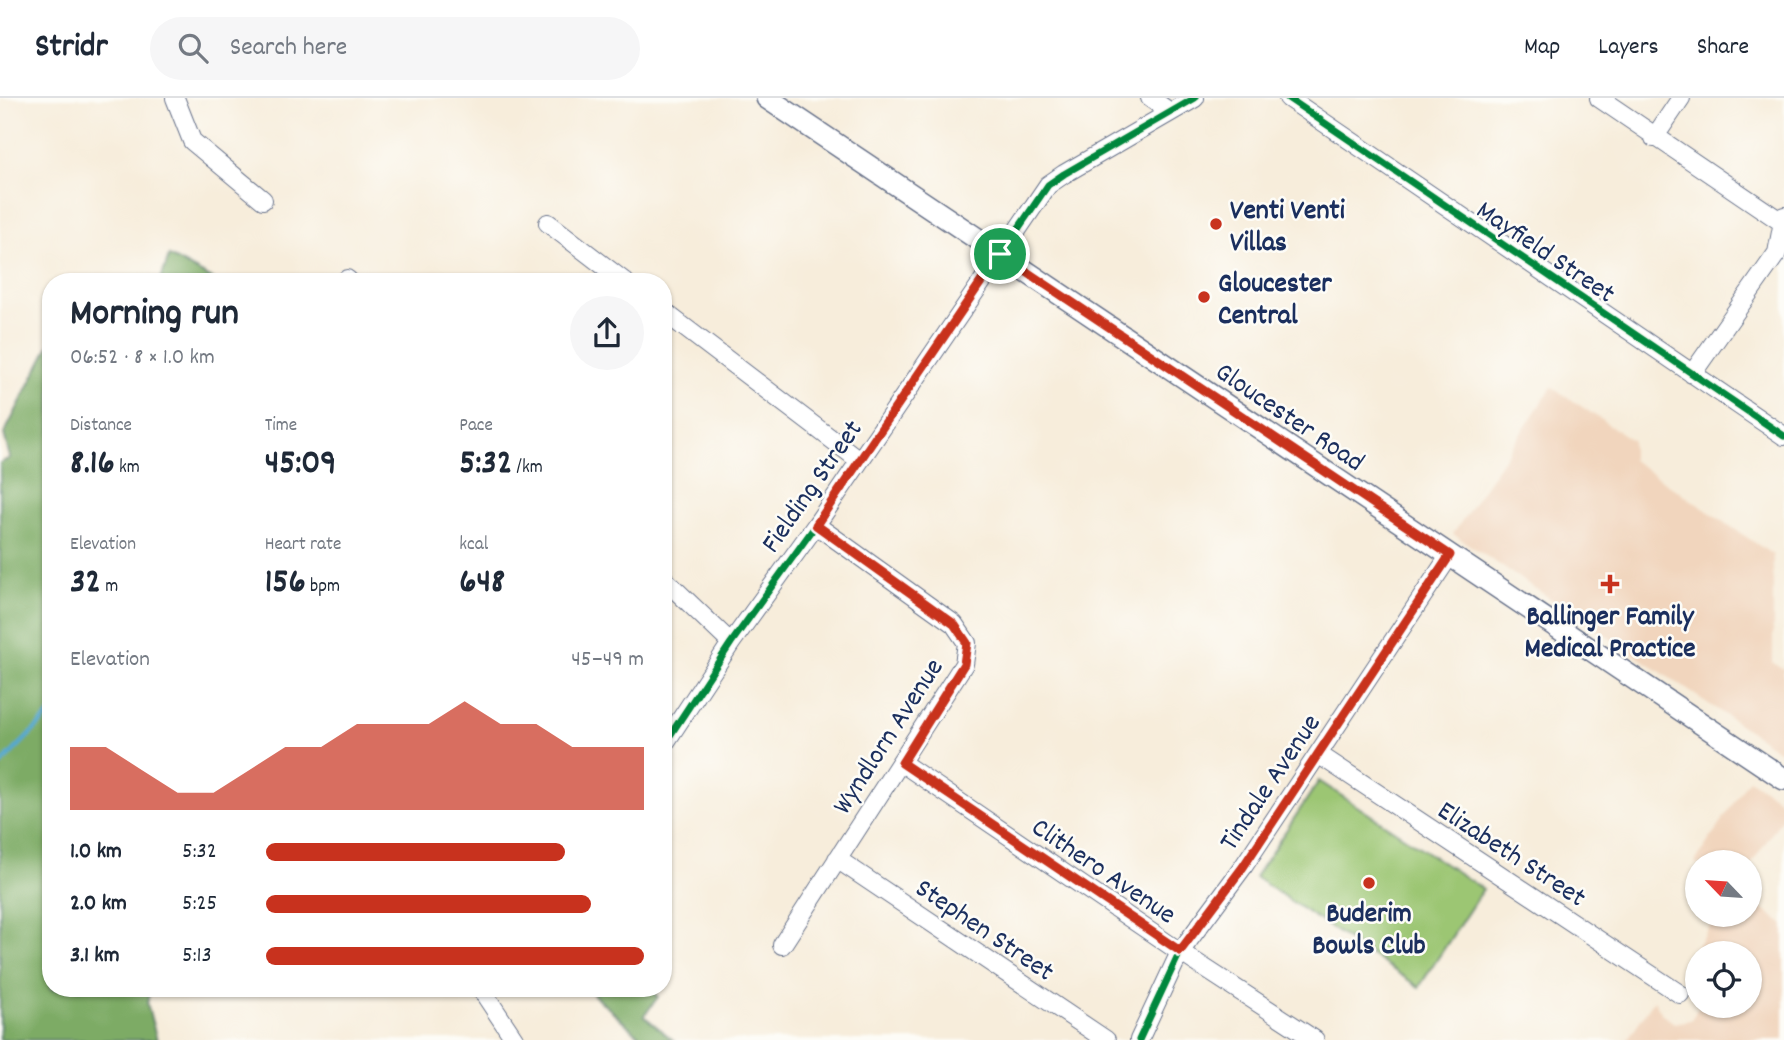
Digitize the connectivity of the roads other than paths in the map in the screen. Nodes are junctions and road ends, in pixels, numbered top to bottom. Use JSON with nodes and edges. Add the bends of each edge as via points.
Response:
{"nodes":[{"id":1,"x":175,"y":98,"type":"edge"},
{"id":2,"x":767,"y":98,"type":"edge"},
{"id":3,"x":1150,"y":98,"type":"edge"},
{"id":4,"x":1195,"y":98,"type":"edge"},
{"id":5,"x":1287,"y":98,"type":"edge"},
{"id":6,"x":1599,"y":98,"type":"edge"},
{"id":7,"x":1681,"y":98,"type":"edge"},
{"id":8,"x":1170,"y":112,"type":"junction"},
{"id":9,"x":1654,"y":138,"type":"junction"},
{"id":10,"x":263,"y":200,"type":"dead end"},
{"id":11,"x":1784,"y":220,"type":"edge"},
{"id":12,"x":548,"y":223,"type":"dead end"},
{"id":13,"x":1000,"y":254,"type":"junction"},
{"id":14,"x":613,"y":273,"type":"edge"},
{"id":15,"x":672,"y":318,"type":"edge"},
{"id":16,"x":1692,"y":374,"type":"junction"},
{"id":17,"x":1784,"y":436,"type":"edge"},
{"id":18,"x":859,"y":460,"type":"junction"},
{"id":19,"x":816,"y":525,"type":"junction"},
{"id":20,"x":1450,"y":555,"type":"junction"},
{"id":21,"x":672,"y":587,"type":"edge"},
{"id":22,"x":731,"y":643,"type":"junction"},
{"id":23,"x":672,"y":732,"type":"edge"},
{"id":24,"x":1318,"y":754,"type":"junction"},
{"id":25,"x":902,"y":763,"type":"junction"},
{"id":26,"x":1784,"y":779,"type":"edge"},
{"id":27,"x":837,"y":859,"type":"junction"},
{"id":28,"x":782,"y":945,"type":"dead end"},
{"id":29,"x":1180,"y":951,"type":"junction"},
{"id":30,"x":1680,"y":994,"type":"dead end"},
{"id":31,"x":486,"y":997,"type":"edge"},
{"id":32,"x":514,"y":1040,"type":"edge"},
{"id":33,"x":1106,"y":1040,"type":"edge"},
{"id":34,"x":1139,"y":1040,"type":"edge"},
{"id":35,"x":1315,"y":1040,"type":"edge"}],
"edges":[{"from":1,"to":10,"type":"street","via":[[192,141]]},
{"from":2,"to":13,"type":"main road","name":"Gloucester Road"},
{"from":3,"to":8,"type":"street"},
{"from":4,"to":8,"type":"street","name":"Fielding Street"},
{"from":5,"to":16,"type":"street","name":"Mayfield Street"},
{"from":6,"to":9,"type":"street"},
{"from":7,"to":9,"type":"street"},
{"from":8,"to":13,"type":"street","name":"Fielding Street","via":[[1048,186]]},
{"from":9,"to":11,"type":"street"},
{"from":11,"to":16,"type":"street","via":[[1777,253]]},
{"from":12,"to":14,"type":"street"},
{"from":13,"to":18,"type":"street","name":"Fielding Street"},
{"from":13,"to":20,"type":"main road","name":"Gloucester Road"},
{"from":15,"to":18,"type":"street"},
{"from":16,"to":17,"type":"street","name":"Mayfield Street"},
{"from":18,"to":19,"type":"street","name":"Fielding Street"},
{"from":19,"to":22,"type":"street","name":"Fielding Street"},
{"from":19,"to":25,"type":"street","name":"Wyndlorn Avenue","via":[[954,624],[967,643],[964,664]]},
{"from":20,"to":24,"type":"street","name":"Tindale Avenue"},
{"from":20,"to":26,"type":"main road","name":"Gloucester Road"},
{"from":21,"to":22,"type":"street"},
{"from":22,"to":23,"type":"street","name":"Fielding Street"},
{"from":24,"to":29,"type":"street","name":"Tindale Avenue"},
{"from":24,"to":30,"type":"street","name":"Elizabeth Street"},
{"from":25,"to":27,"type":"street","name":"Wyndlorn Avenue"},
{"from":25,"to":29,"type":"street","name":"Clithero Avenue"},
{"from":27,"to":28,"type":"street","name":"Wyndlorn Avenue"},
{"from":27,"to":33,"type":"street","name":"Stephen Street"},
{"from":29,"to":34,"type":"street","name":"Tindale Avenue"},
{"from":29,"to":35,"type":"street","name":"Clithero Avenue"},
{"from":31,"to":32,"type":"street"}]}
